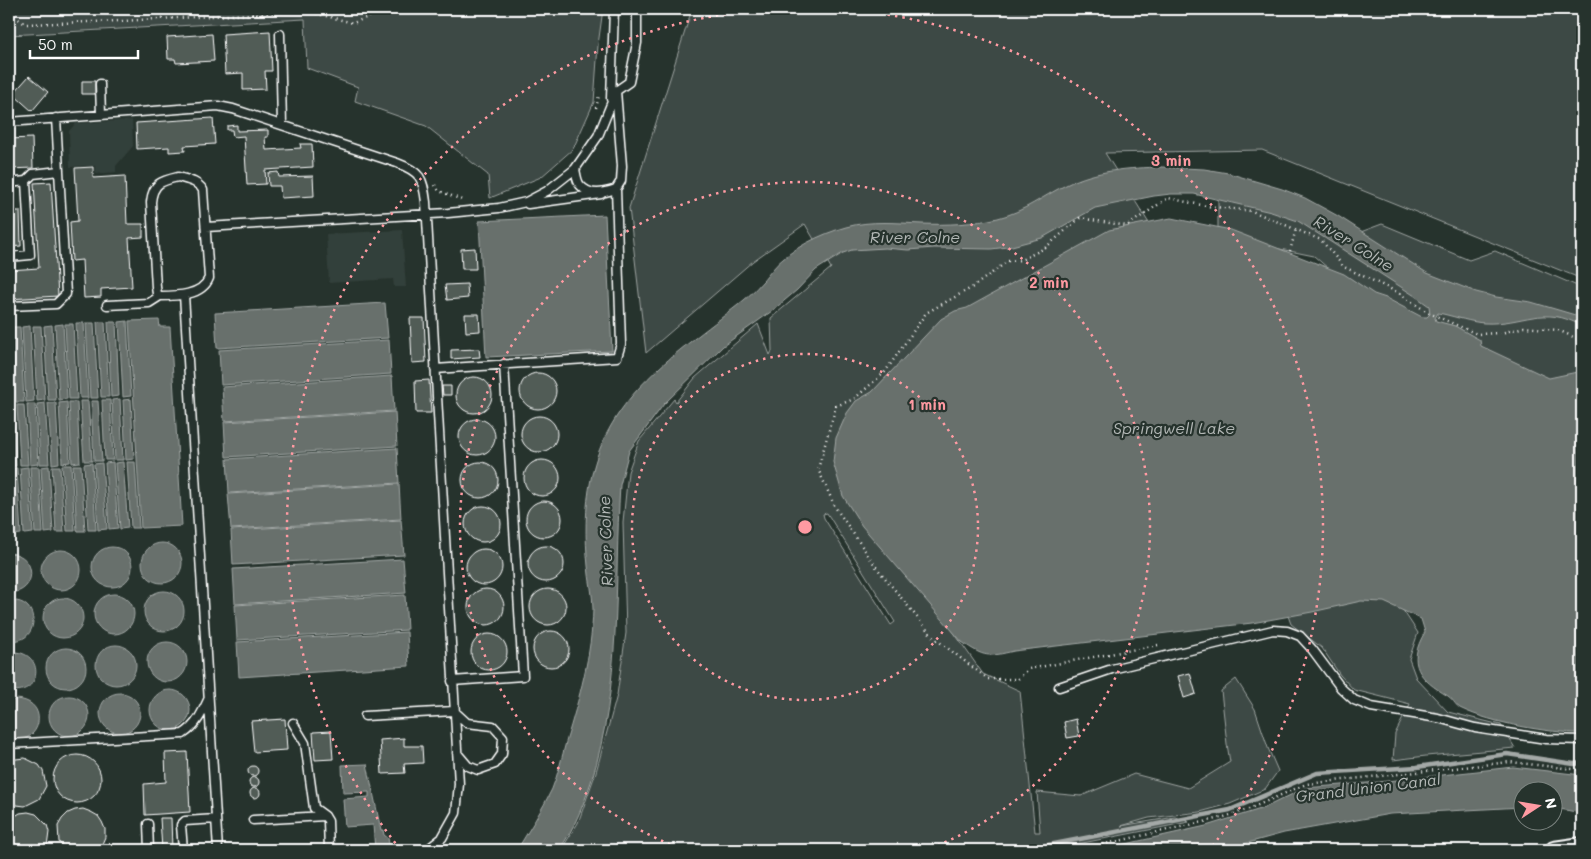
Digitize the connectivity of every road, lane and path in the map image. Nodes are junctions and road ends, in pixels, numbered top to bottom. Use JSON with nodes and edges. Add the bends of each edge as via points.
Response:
{"nodes":[{"id":1,"x":193,"y":9,"type":"edge"},
{"id":2,"x":388,"y":9,"type":"edge"},
{"id":3,"x":614,"y":9,"type":"edge"},
{"id":4,"x":637,"y":9,"type":"edge"},
{"id":5,"x":9,"y":17,"type":"edge"},
{"id":6,"x":195,"y":18,"type":"junction"},
{"id":7,"x":280,"y":34,"type":"dead end"},
{"id":8,"x":100,"y":84,"type":"dead end"},
{"id":9,"x":601,"y":88,"type":"dead end"},
{"id":10,"x":616,"y":91,"type":"junction"},
{"id":11,"x":610,"y":103,"type":"junction"},
{"id":12,"x":595,"y":113,"type":"dead end"},
{"id":13,"x":101,"y":114,"type":"junction"},
{"id":14,"x":56,"y":118,"type":"junction"},
{"id":15,"x":9,"y":122,"type":"edge"},
{"id":16,"x":282,"y":125,"type":"junction"},
{"id":17,"x":575,"y":169,"type":"junction"},
{"id":18,"x":59,"y":171,"type":"junction"},
{"id":19,"x":432,"y":179,"type":"dead end"},
{"id":20,"x":26,"y":181,"type":"junction"},
{"id":21,"x":9,"y":183,"type":"edge"},
{"id":22,"x":616,"y":189,"type":"junction"},
{"id":23,"x":601,"y":194,"type":"junction"},
{"id":24,"x":468,"y":200,"type":"dead end"},
{"id":25,"x":514,"y":206,"type":"junction"},
{"id":26,"x":427,"y":214,"type":"junction"},
{"id":27,"x":206,"y":227,"type":"junction"},
{"id":28,"x":1296,"y":229,"type":"junction"},
{"id":29,"x":1290,"y":251,"type":"dead end"},
{"id":30,"x":9,"y":257,"type":"edge"},
{"id":31,"x":184,"y":295,"type":"junction"},
{"id":32,"x":160,"y":296,"type":"junction"},
{"id":33,"x":107,"y":305,"type":"dead end"},
{"id":34,"x":9,"y":306,"type":"edge"},
{"id":35,"x":1582,"y":342,"type":"edge"},
{"id":36,"x":504,"y":364,"type":"junction"},
{"id":37,"x":435,"y":369,"type":"junction"},
{"id":38,"x":1156,"y":646,"type":"dead end"},
{"id":39,"x":452,"y":681,"type":"junction"},
{"id":40,"x":1059,"y":687,"type":"dead end"},
{"id":41,"x":208,"y":697,"type":"junction"},
{"id":42,"x":454,"y":711,"type":"junction"},
{"id":43,"x":366,"y":716,"type":"dead end"},
{"id":44,"x":293,"y":723,"type":"dead end"},
{"id":45,"x":1582,"y":740,"type":"edge"},
{"id":46,"x":9,"y":744,"type":"edge"},
{"id":47,"x":457,"y":753,"type":"junction"},
{"id":48,"x":1582,"y":770,"type":"edge"},
{"id":49,"x":325,"y":816,"type":"junction"},
{"id":50,"x":216,"y":819,"type":"junction"},
{"id":51,"x":253,"y":820,"type":"dead end"},
{"id":52,"x":148,"y":824,"type":"dead end"},
{"id":53,"x":1582,"y":846,"type":"edge"},
{"id":54,"x":149,"y":850,"type":"edge"},
{"id":55,"x":183,"y":850,"type":"edge"},
{"id":56,"x":218,"y":850,"type":"edge"},
{"id":57,"x":329,"y":850,"type":"edge"},
{"id":58,"x":427,"y":850,"type":"edge"},
{"id":59,"x":1078,"y":850,"type":"edge"},
{"id":60,"x":1554,"y":850,"type":"edge"}],
"edges":[{"from":1,"to":6,"type":"path"},
{"from":2,"to":6,"type":"path","via":[[353,23],[306,10]]},
{"from":3,"to":11,"type":"lane"},
{"from":4,"to":10,"type":"lane","via":[[637,43],[629,82]]},
{"from":5,"to":6,"type":"path","via":[[25,24]]},
{"from":7,"to":16,"type":"lane"},
{"from":8,"to":13,"type":"lane"},
{"from":9,"to":12,"type":"path"},
{"from":10,"to":11,"type":"lane"},
{"from":10,"to":22,"type":"lane","via":[[622,166],[621,181]]},
{"from":11,"to":17,"type":"lane","via":[[598,136]]},
{"from":13,"to":14,"type":"lane"},
{"from":13,"to":16,"type":"lane","via":[[218,106]]},
{"from":14,"to":15,"type":"lane"},
{"from":14,"to":18,"type":"lane"},
{"from":16,"to":26,"type":"lane","via":[[412,168],[424,186]]},
{"from":17,"to":23,"type":"lane","via":[[580,185]]},
{"from":17,"to":25,"type":"lane","via":[[547,191]]},
{"from":18,"to":20,"type":"lane","via":[[33,174]]},
{"from":18,"to":34,"type":"lane","via":[[66,294],[56,304]]},
{"from":19,"to":24,"type":"path","via":[[439,191]]},
{"from":20,"to":21,"type":"lane"},
{"from":20,"to":30,"type":"lane","via":[[30,255]]},
{"from":22,"to":23,"type":"lane"},
{"from":22,"to":36,"type":"lane","via":[[621,344],[617,357]]},
{"from":23,"to":25,"type":"lane"},
{"from":25,"to":26,"type":"lane"},
{"from":26,"to":27,"type":"lane"},
{"from":26,"to":37,"type":"lane"},
{"from":27,"to":31,"type":"lane","via":[[209,278],[202,288]]},
{"from":27,"to":32,"type":"lane","via":[[200,184],[178,177],[161,181],[156,186],[151,210],[156,287]]},
{"from":28,"to":29,"type":"path"},
{"from":28,"to":35,"type":"path","via":[[1321,240],[1344,267],[1397,292],[1429,313],[1477,334],[1501,333],[1524,327],[1558,330]]},
{"from":28,"to":38,"type":"path","via":[[1252,211],[1168,198],[1127,226],[1080,218],[1045,248],[1022,260],[1008,261],[973,287],[926,313],[885,372],[854,399],[836,406],[818,469],[835,507],[876,568],[933,637],[988,679],[1018,679],[1028,669]]},
{"from":31,"to":32,"type":"lane"},
{"from":31,"to":41,"type":"lane"},
{"from":32,"to":33,"type":"lane","via":[[149,303]]},
{"from":36,"to":37,"type":"lane"},
{"from":36,"to":39,"type":"lane","via":[[523,676]]},
{"from":37,"to":39,"type":"lane"},
{"from":39,"to":42,"type":"lane"},
{"from":40,"to":45,"type":"lane","via":[[1112,669],[1273,630],[1287,630],[1300,636],[1341,688],[1354,700],[1370,707],[1438,718],[1475,728],[1546,739]]},
{"from":41,"to":46,"type":"lane","via":[[201,716],[183,734]]},
{"from":41,"to":50,"type":"lane"},
{"from":42,"to":43,"type":"lane"},
{"from":42,"to":47,"type":"lane"},
{"from":42,"to":47,"type":"lane","via":[[467,723],[494,726],[503,737],[502,754],[495,764],[478,770],[468,766]]},
{"from":44,"to":49,"type":"lane","via":[[305,743],[314,808]]},
{"from":47,"to":58,"type":"lane","via":[[459,784],[456,813],[442,838]]},
{"from":48,"to":59,"type":"path","via":[[1510,762],[1306,784],[1221,818]]},
{"from":49,"to":51,"type":"lane"},
{"from":49,"to":57,"type":"lane"},
{"from":50,"to":55,"type":"lane","via":[[184,821],[181,825]]},
{"from":50,"to":56,"type":"lane"},
{"from":52,"to":54,"type":"lane"},
{"from":53,"to":60,"type":"street"}]}
